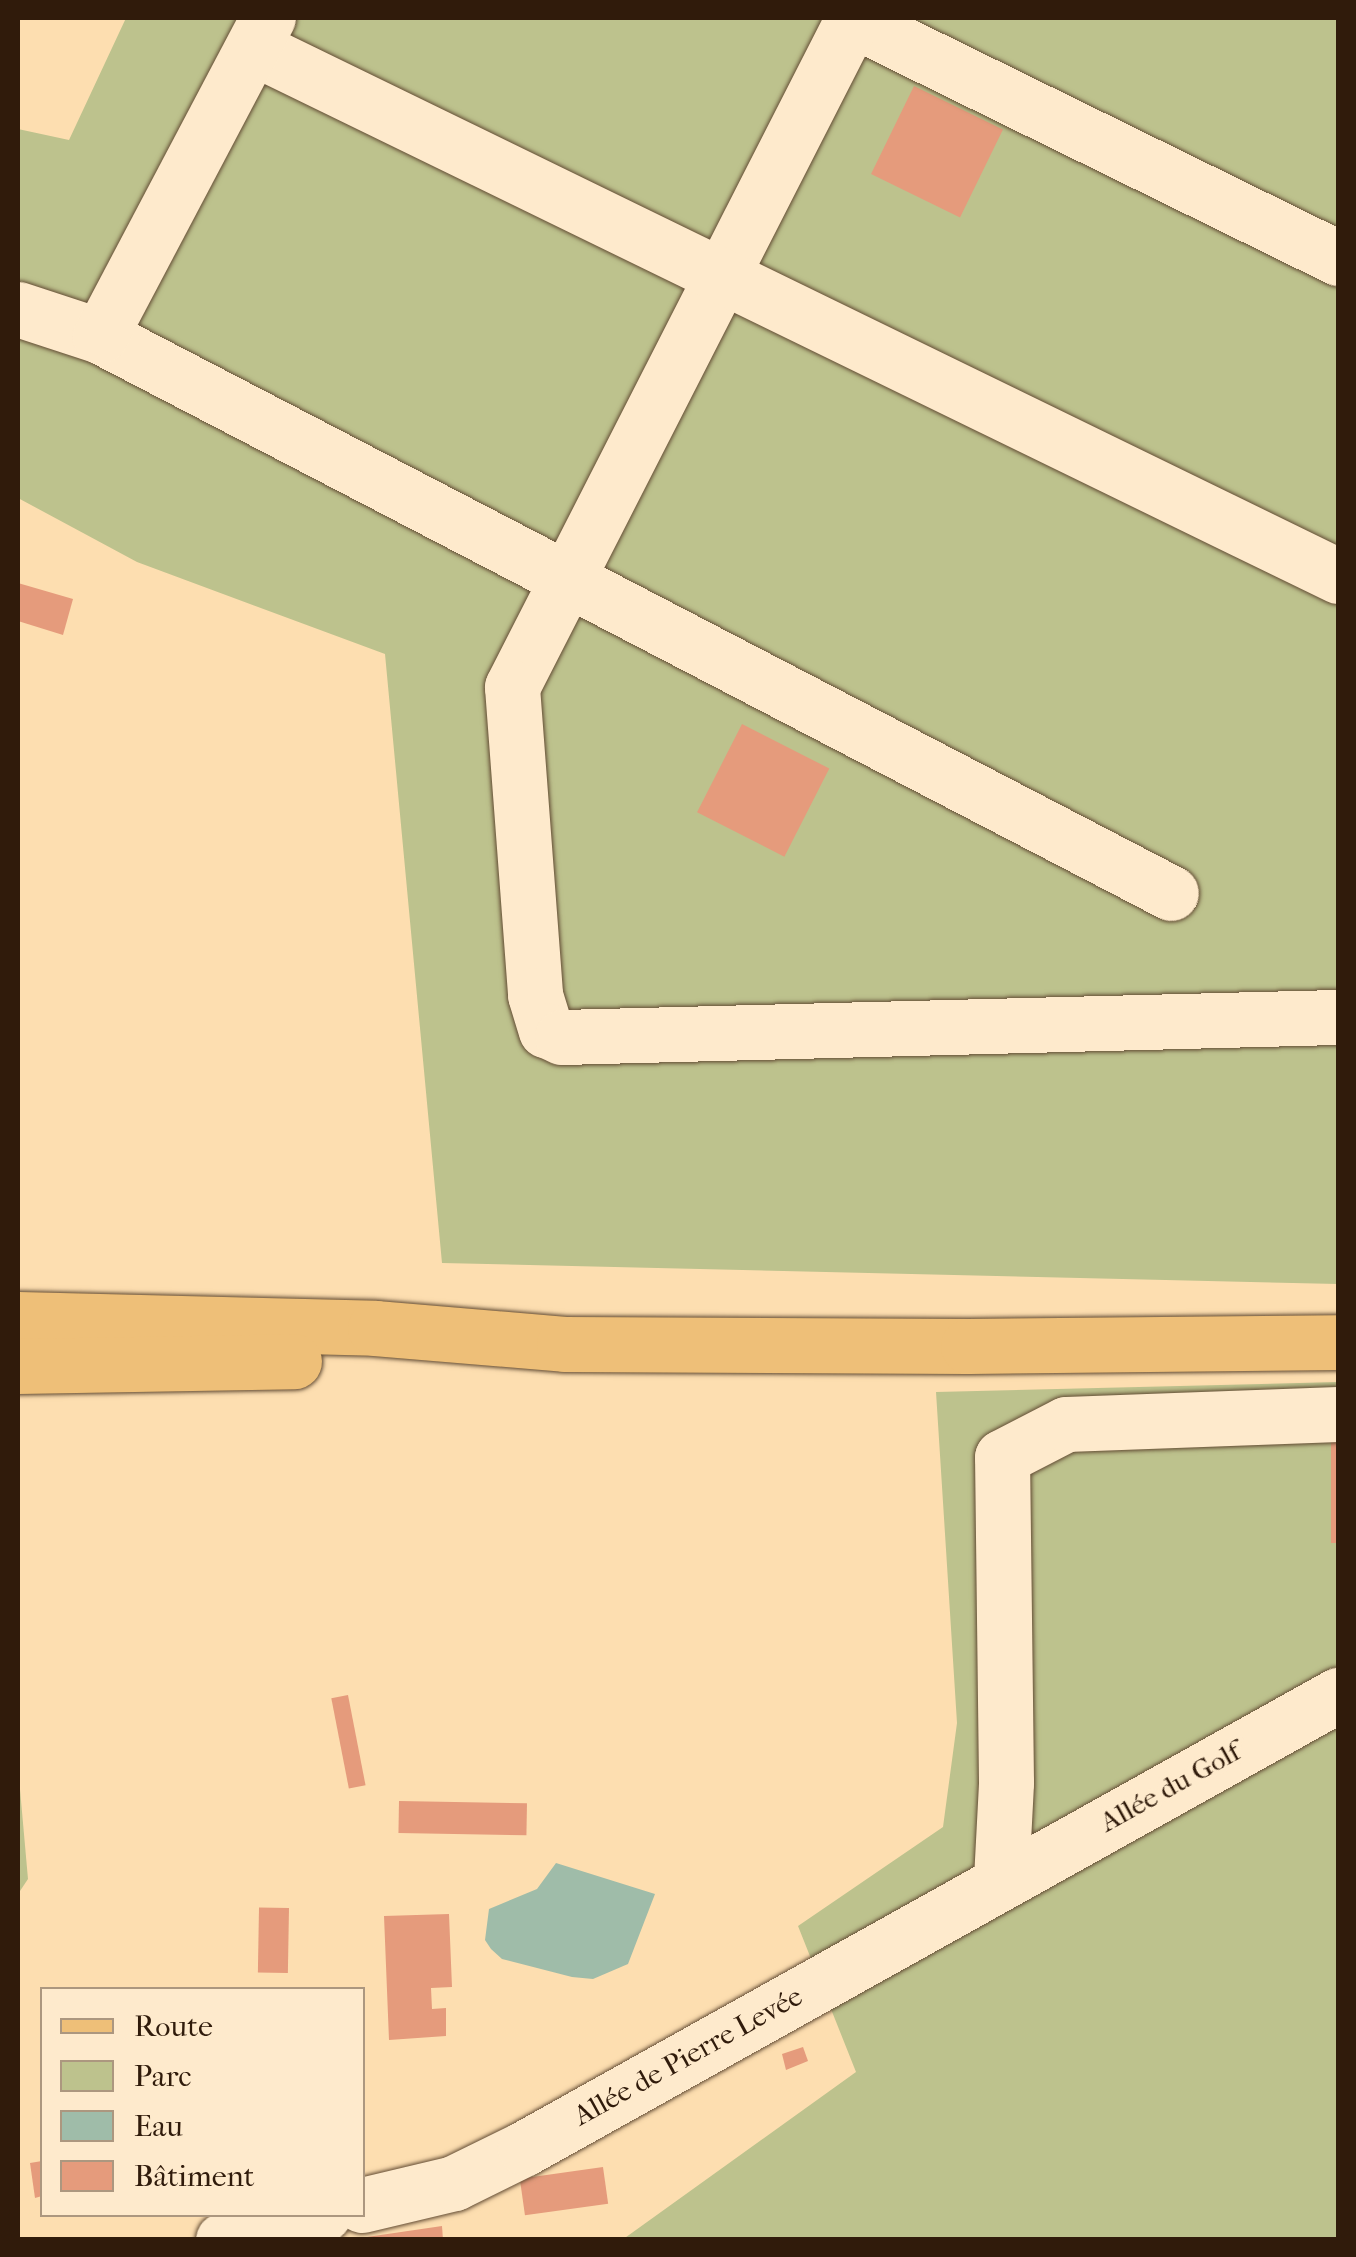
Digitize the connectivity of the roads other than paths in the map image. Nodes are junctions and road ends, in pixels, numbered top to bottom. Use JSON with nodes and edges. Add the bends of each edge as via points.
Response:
{"nodes":[{"id":1,"x":851,"y":18,"type":"edge"},
{"id":2,"x":261,"y":33,"type":"edge"},
{"id":3,"x":1338,"y":258,"type":"edge"},
{"id":4,"x":721,"y":277,"type":"junction"},
{"id":5,"x":18,"y":309,"type":"edge"},
{"id":6,"x":100,"y":336,"type":"junction"},
{"id":7,"x":1338,"y":576,"type":"edge"},
{"id":8,"x":566,"y":580,"type":"junction"},
{"id":9,"x":1172,"y":893,"type":"dead end"},
{"id":10,"x":1338,"y":1018,"type":"edge"},
{"id":11,"x":18,"y":1319,"type":"edge"},
{"id":12,"x":1338,"y":1342,"type":"edge"},
{"id":13,"x":564,"y":1344,"type":"junction"},
{"id":14,"x":18,"y":1366,"type":"edge"},
{"id":15,"x":1338,"y":1414,"type":"edge"},
{"id":16,"x":1338,"y":1694,"type":"edge"},
{"id":17,"x":1001,"y":1878,"type":"junction"},
{"id":18,"x":365,"y":2204,"type":"edge"},
{"id":19,"x":312,"y":2217,"type":"edge"},
{"id":20,"x":223,"y":2240,"type":"edge"}],
"edges":[{"from":1,"to":3,"type":"street"},
{"from":1,"to":4,"type":"street"},
{"from":2,"to":4,"type":"street"},
{"from":2,"to":6,"type":"street"},
{"from":4,"to":7,"type":"street"},
{"from":4,"to":8,"type":"street"},
{"from":5,"to":6,"type":"street"},
{"from":6,"to":8,"type":"street"},
{"from":8,"to":9,"type":"street"},
{"from":8,"to":10,"type":"street","via":[[512,687],[535,995],[546,1030],[562,1038]]},
{"from":11,"to":13,"type":"main road","via":[[375,1328]]},
{"from":12,"to":13,"type":"main road"},
{"from":13,"to":14,"type":"main road","via":[[377,1360]]},
{"from":15,"to":17,"type":"street","via":[[1066,1424],[1002,1457]]},
{"from":16,"to":17,"type":"street","name":"Allée du Golf"},
{"from":17,"to":18,"type":"street","name":"Allée de Pierre Levée","via":[[525,2148],[454,2182]]},
{"from":19,"to":20,"type":"street"}]}
